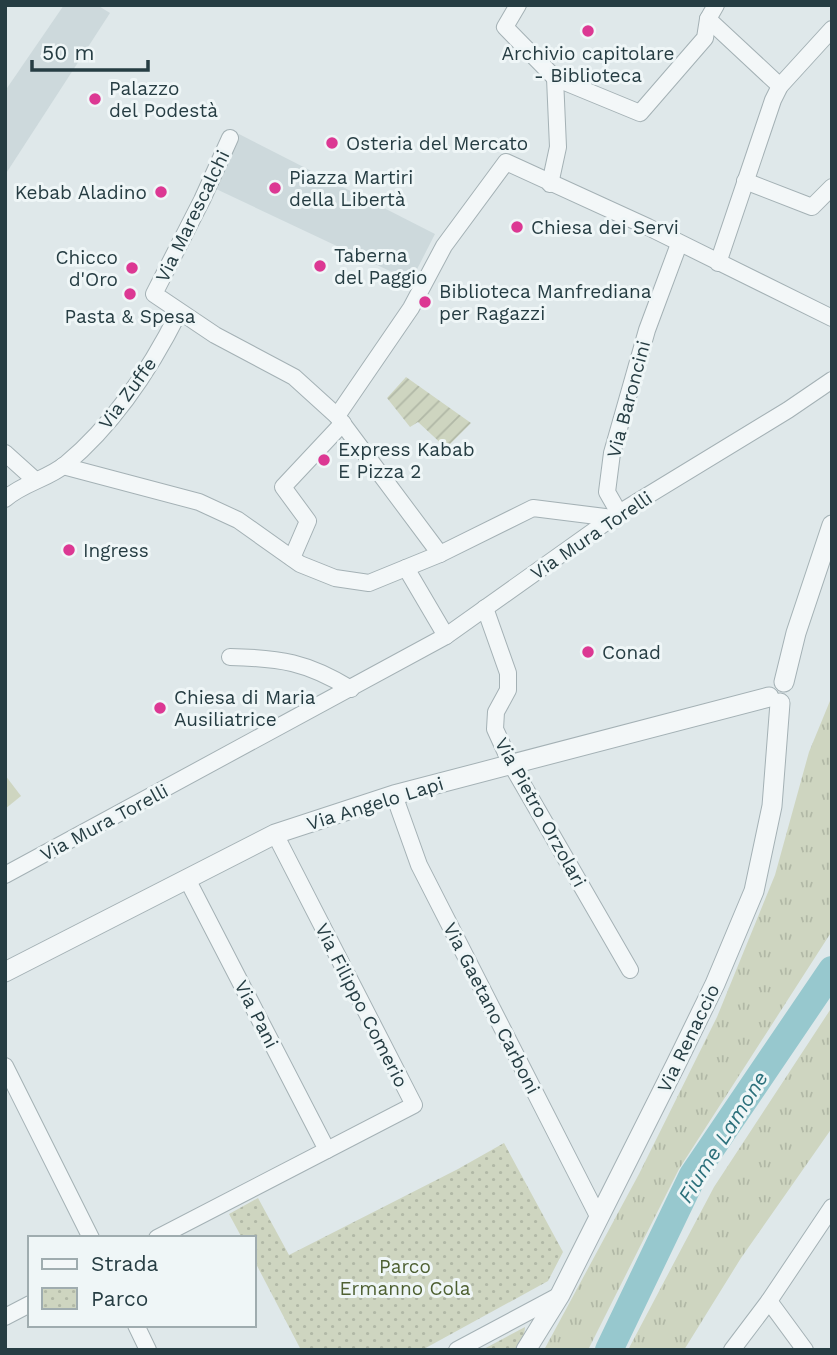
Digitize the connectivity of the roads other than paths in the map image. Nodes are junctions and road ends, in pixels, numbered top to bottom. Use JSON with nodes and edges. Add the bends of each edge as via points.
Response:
{"nodes":[{"id":1,"x":518,"y":5,"type":"edge"},
{"id":2,"x":712,"y":12,"type":"edge"},
{"id":3,"x":832,"y":29,"type":"edge"},
{"id":4,"x":555,"y":78,"type":"junction"},
{"id":5,"x":780,"y":86,"type":"junction"},
{"id":6,"x":230,"y":138,"type":"dead end"},
{"id":7,"x":745,"y":181,"type":"junction"},
{"id":8,"x":550,"y":184,"type":"junction"},
{"id":9,"x":832,"y":187,"type":"edge"},
{"id":10,"x":679,"y":244,"type":"junction"},
{"id":11,"x":718,"y":263,"type":"junction"},
{"id":12,"x":179,"y":312,"type":"junction"},
{"id":13,"x":831,"y":318,"type":"edge"},
{"id":14,"x":832,"y":380,"type":"edge"},
{"id":15,"x":340,"y":420,"type":"junction"},
{"id":16,"x":5,"y":453,"type":"edge"},
{"id":17,"x":63,"y":466,"type":"junction"},
{"id":18,"x":34,"y":480,"type":"junction"},
{"id":19,"x":5,"y":499,"type":"edge"},
{"id":20,"x":616,"y":516,"type":"junction"},
{"id":21,"x":832,"y":524,"type":"edge"},
{"id":22,"x":440,"y":554,"type":"junction"},
{"id":23,"x":292,"y":558,"type":"junction"},
{"id":24,"x":406,"y":568,"type":"junction"},
{"id":25,"x":485,"y":608,"type":"junction"},
{"id":26,"x":446,"y":636,"type":"junction"},
{"id":27,"x":230,"y":657,"type":"dead end"},
{"id":28,"x":351,"y":689,"type":"junction"},
{"id":29,"x":775,"y":700,"type":"junction"},
{"id":30,"x":511,"y":764,"type":"junction"},
{"id":31,"x":394,"y":795,"type":"junction"},
{"id":32,"x":275,"y":834,"type":"junction"},
{"id":33,"x":5,"y":875,"type":"edge"},
{"id":34,"x":187,"y":879,"type":"junction"},
{"id":35,"x":630,"y":970,"type":"dead end"},
{"id":36,"x":5,"y":972,"type":"edge"},
{"id":37,"x":5,"y":1066,"type":"edge"},
{"id":38,"x":327,"y":1150,"type":"junction"},
{"id":39,"x":831,"y":1210,"type":"edge"},
{"id":40,"x":598,"y":1216,"type":"junction"},
{"id":41,"x":90,"y":1236,"type":"edge"},
{"id":42,"x":162,"y":1236,"type":"edge"},
{"id":43,"x":560,"y":1295,"type":"junction"},
{"id":44,"x":769,"y":1301,"type":"junction"},
{"id":45,"x":28,"y":1305,"type":"edge"},
{"id":46,"x":5,"y":1317,"type":"edge"},
{"id":47,"x":137,"y":1327,"type":"edge"},
{"id":48,"x":149,"y":1350,"type":"edge"},
{"id":49,"x":457,"y":1350,"type":"edge"},
{"id":50,"x":526,"y":1350,"type":"edge"},
{"id":51,"x":732,"y":1350,"type":"edge"},
{"id":52,"x":805,"y":1350,"type":"edge"}],
"edges":[{"from":1,"to":4,"type":"street","via":[[505,27]]},
{"from":2,"to":4,"type":"street","via":[[705,38],[640,113]]},
{"from":2,"to":5,"type":"street"},
{"from":3,"to":5,"type":"street"},
{"from":4,"to":8,"type":"street","via":[[558,147]]},
{"from":5,"to":7,"type":"street"},
{"from":6,"to":12,"type":"street","name":"Via Marescalchi","via":[[154,294]]},
{"from":7,"to":9,"type":"street","via":[[812,207]]},
{"from":7,"to":11,"type":"street"},
{"from":8,"to":10,"type":"street"},
{"from":8,"to":15,"type":"street","via":[[506,162],[444,246]]},
{"from":10,"to":11,"type":"street"},
{"from":10,"to":20,"type":"street","name":"Via Baroncini","via":[[647,330],[612,453],[607,492]]},
{"from":11,"to":13,"type":"street"},
{"from":12,"to":15,"type":"street","via":[[293,377]]},
{"from":12,"to":17,"type":"street","name":"Via Zuffe","via":[[139,383],[87,445]]},
{"from":14,"to":20,"type":"street","name":"Via Mura Torelli"},
{"from":15,"to":22,"type":"street"},
{"from":15,"to":23,"type":"street","via":[[283,487],[308,521]]},
{"from":16,"to":18,"type":"street"},
{"from":17,"to":18,"type":"street","name":"Via Zuffe"},
{"from":17,"to":23,"type":"street","via":[[199,502],[238,520]]},
{"from":18,"to":19,"type":"street","name":"Via Zuffe"},
{"from":20,"to":22,"type":"street","via":[[533,508]]},
{"from":20,"to":25,"type":"street","name":"Via Mura Torelli"},
{"from":21,"to":29,"type":"street","via":[[783,682],[770,686]]},
{"from":22,"to":24,"type":"street"},
{"from":23,"to":24,"type":"street","via":[[335,578],[369,583]]},
{"from":24,"to":26,"type":"street"},
{"from":25,"to":26,"type":"street","name":"Via Mura Torelli"},
{"from":25,"to":30,"type":"street","name":"Via Pietro Orzolari","via":[[508,673],[508,690],[496,712],[495,729]]},
{"from":26,"to":28,"type":"street","name":"Via Mura Torelli"},
{"from":27,"to":28,"type":"street","via":[[284,660]]},
{"from":28,"to":33,"type":"street","name":"Via Mura Torelli"},
{"from":29,"to":30,"type":"street","name":"Via Angelo Lapi"},
{"from":29,"to":40,"type":"street","name":"Via Renaccio","via":[[772,806],[754,891],[715,984]]},
{"from":30,"to":31,"type":"street","name":"Via Angelo Lapi"},
{"from":30,"to":35,"type":"street","name":"Via Pietro Orzolari"},
{"from":31,"to":32,"type":"street","name":"Via Angelo Lapi"},
{"from":31,"to":40,"type":"street","name":"Via Gaetano Carboni","via":[[419,865]]},
{"from":32,"to":34,"type":"street","name":"Via Angelo Lapi"},
{"from":32,"to":38,"type":"street","name":"Via Filippo Comerio","via":[[414,1105]]},
{"from":34,"to":36,"type":"street","name":"Via Angelo Lapi"},
{"from":34,"to":38,"type":"street","name":"Via Pani"},
{"from":37,"to":41,"type":"street"},
{"from":38,"to":42,"type":"street","name":"Via Filippo Comerio"},
{"from":39,"to":44,"type":"street"},
{"from":40,"to":43,"type":"street","name":"Via Renaccio"},
{"from":43,"to":49,"type":"street"},
{"from":43,"to":50,"type":"street","name":"Via Renaccio"},
{"from":44,"to":51,"type":"street"},
{"from":44,"to":52,"type":"street"},
{"from":45,"to":46,"type":"street"},
{"from":47,"to":48,"type":"street"}]}
